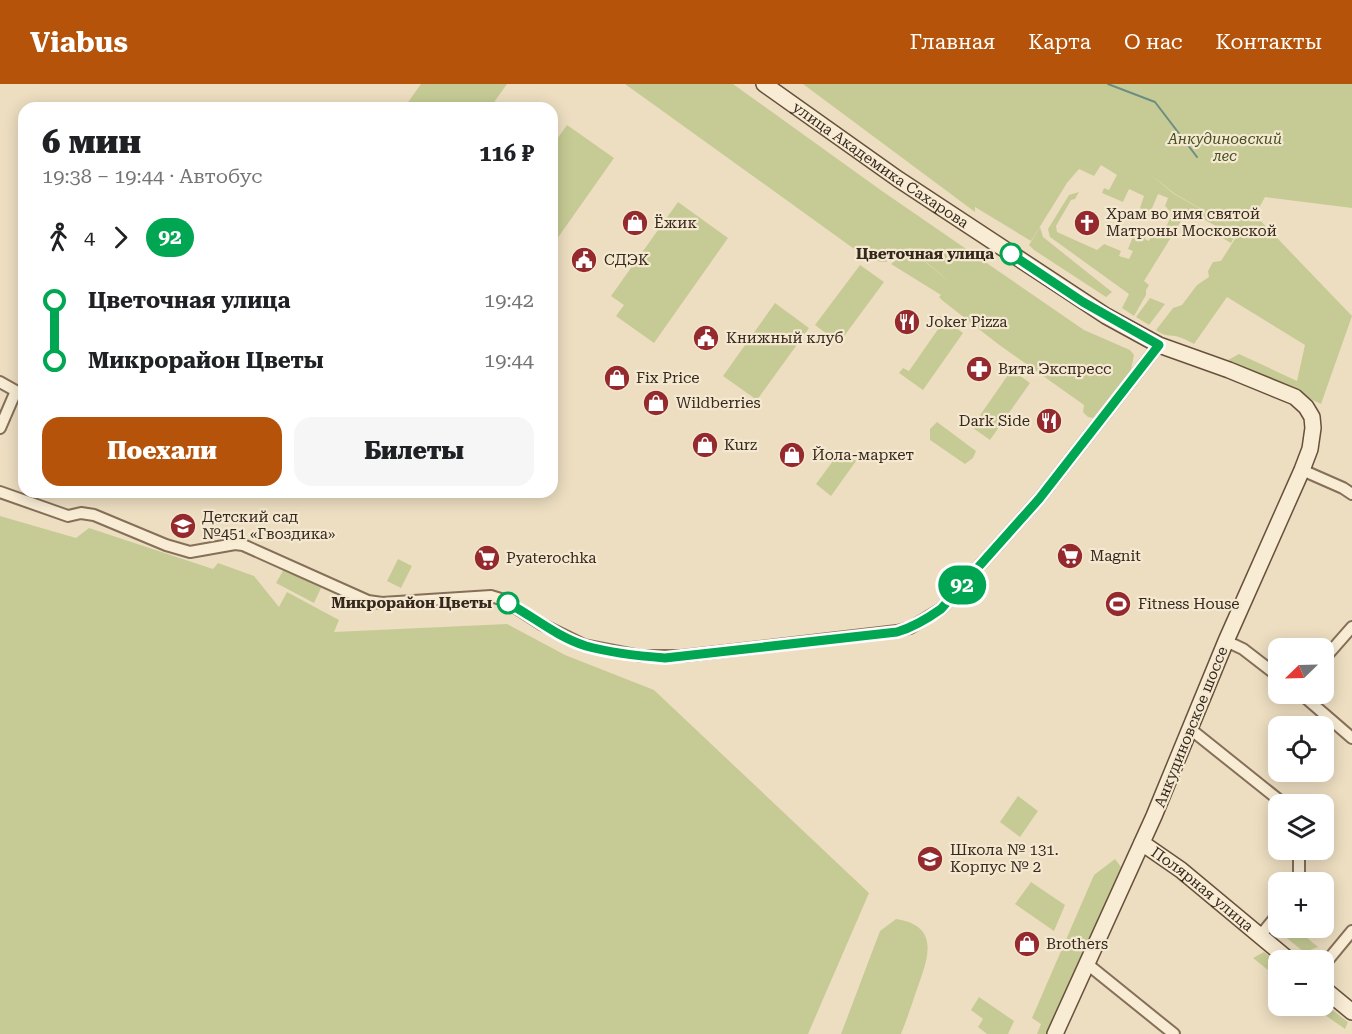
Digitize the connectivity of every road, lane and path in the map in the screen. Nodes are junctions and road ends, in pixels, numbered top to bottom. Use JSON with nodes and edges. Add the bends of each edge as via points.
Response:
{"nodes":[{"id":1,"x":764,"y":84,"type":"edge"},
{"id":2,"x":1159,"y":345,"type":"junction"},
{"id":3,"x":0,"y":382,"type":"edge"},
{"id":4,"x":1312,"y":417,"type":"joint"},
{"id":5,"x":0,"y":428,"type":"edge"},
{"id":6,"x":1302,"y":470,"type":"junction"},
{"id":7,"x":0,"y":492,"type":"edge"},
{"id":8,"x":1352,"y":494,"type":"edge"},
{"id":9,"x":1352,"y":627,"type":"edge"},
{"id":10,"x":1226,"y":641,"type":"junction"},
{"id":11,"x":1334,"y":647,"type":"edge"},
{"id":12,"x":1268,"y":669,"type":"edge"},
{"id":13,"x":1313,"y":704,"type":"edge"},
{"id":14,"x":1189,"y":728,"type":"junction"},
{"id":15,"x":1352,"y":738,"type":"edge"},
{"id":16,"x":1272,"y":794,"type":"edge"},
{"id":17,"x":1142,"y":843,"type":"junction"},
{"id":18,"x":1268,"y":926,"type":"edge"},
{"id":19,"x":1352,"y":931,"type":"edge"},
{"id":20,"x":1260,"y":936,"type":"junction"},
{"id":21,"x":1277,"y":950,"type":"edge"},
{"id":22,"x":1334,"y":953,"type":"edge"},
{"id":23,"x":1086,"y":963,"type":"junction"},
{"id":24,"x":1334,"y":997,"type":"edge"},
{"id":25,"x":1352,"y":1012,"type":"edge"},
{"id":26,"x":1055,"y":1034,"type":"edge"},
{"id":27,"x":1174,"y":1034,"type":"edge"}],
"edges":[{"from":1,"to":2,"type":"main road","name":"улица Академика Сахарова","via":[[1080,300]]},
{"from":2,"to":4,"type":"main road","name":"улица Академика Сахарова","via":[[1295,397]]},
{"from":2,"to":7,"type":"street","via":[[1039,499],[941,609],[897,632],[682,656],[641,656],[584,645],[491,596],[368,601],[243,545],[190,552],[94,515],[68,516]]},
{"from":3,"to":5,"type":"street","via":[[16,391]]},
{"from":4,"to":6,"type":"main road","name":"Анкудиновское шоссе","via":[[1310,449]]},
{"from":6,"to":8,"type":"street"},
{"from":6,"to":10,"type":"main road","name":"Анкудиновское шоссе"},
{"from":9,"to":11,"type":"street"},
{"from":10,"to":12,"type":"street"},
{"from":10,"to":14,"type":"main road","name":"Анкудиновское шоссе"},
{"from":13,"to":15,"type":"street"},
{"from":14,"to":16,"type":"street"},
{"from":14,"to":17,"type":"main road","name":"Анкудиновское шоссе"},
{"from":17,"to":20,"type":"main road","name":"Полярная улица"},
{"from":17,"to":23,"type":"main road","name":"Анкудиновское шоссе"},
{"from":18,"to":20,"type":"street"},
{"from":19,"to":22,"type":"street"},
{"from":20,"to":21,"type":"main road","name":"Полярная улица"},
{"from":23,"to":26,"type":"main road","name":"Анкудиновское шоссе"},
{"from":23,"to":27,"type":"street"},
{"from":24,"to":25,"type":"main road"}]}
